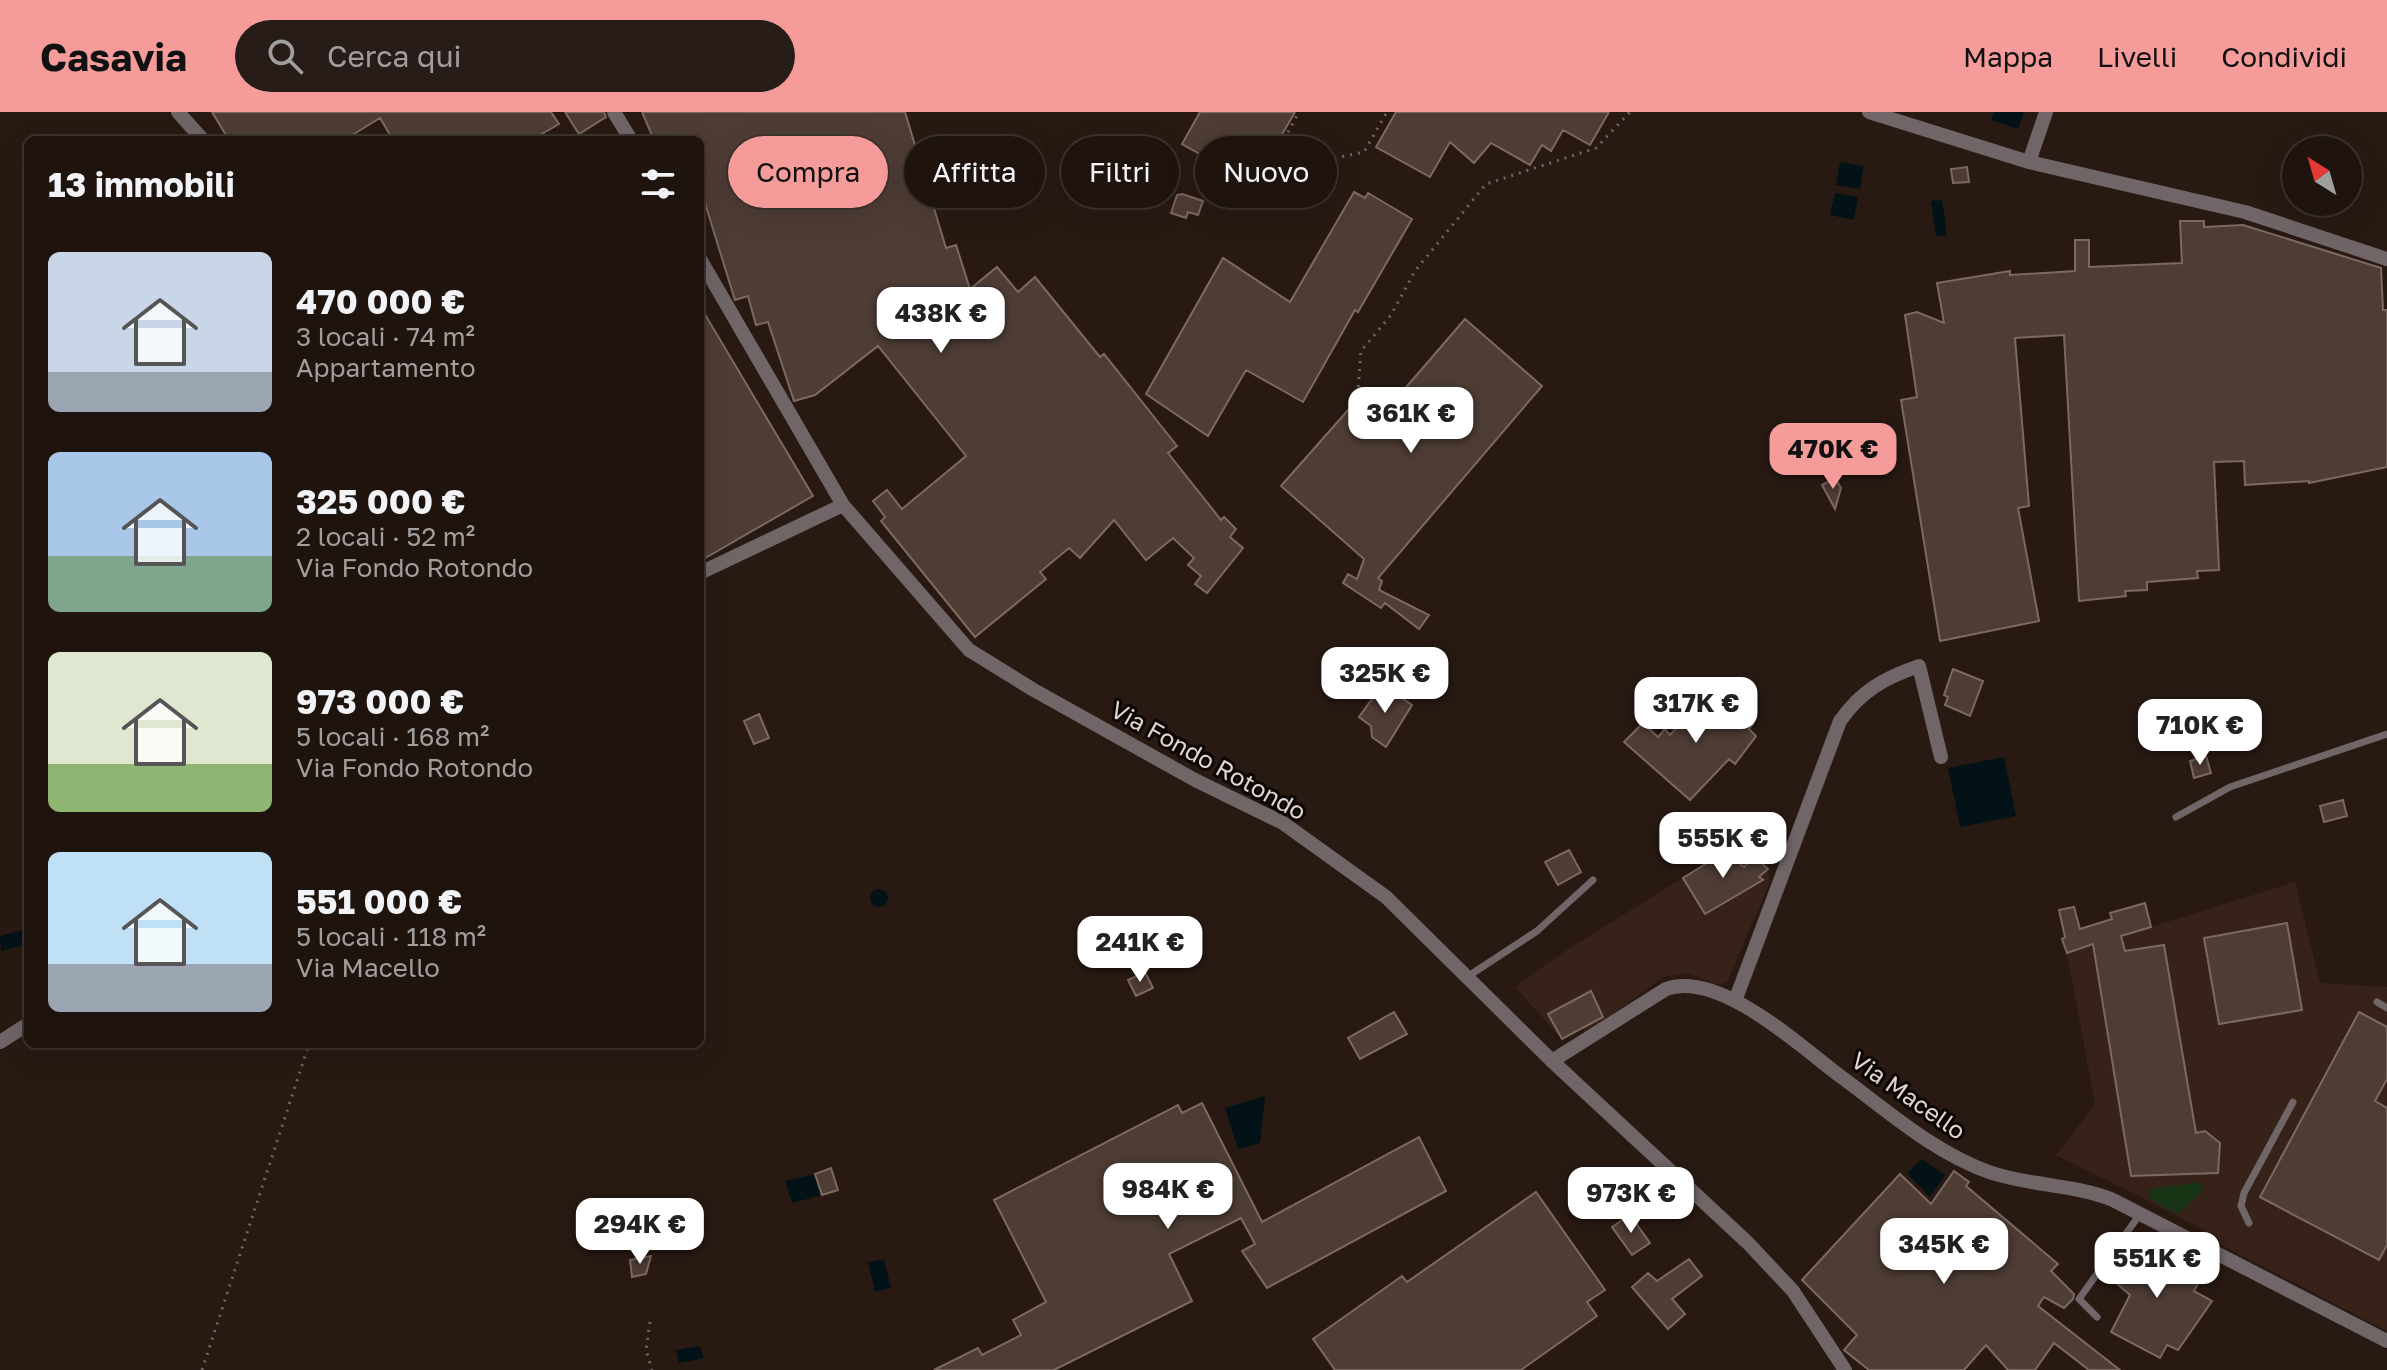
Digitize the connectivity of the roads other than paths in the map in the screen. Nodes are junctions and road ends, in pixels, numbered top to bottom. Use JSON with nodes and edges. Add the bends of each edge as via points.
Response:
{"nodes":[{"id":1,"x":178,"y":112,"type":"edge"},
{"id":2,"x":614,"y":112,"type":"edge"},
{"id":3,"x":1869,"y":112,"type":"edge"},
{"id":4,"x":2046,"y":112,"type":"edge"},
{"id":5,"x":199,"y":136,"type":"edge"},
{"id":6,"x":629,"y":136,"type":"edge"},
{"id":7,"x":2029,"y":162,"type":"junction"},
{"id":8,"x":2387,"y":259,"type":"edge"},
{"id":9,"x":704,"y":266,"type":"edge"},
{"id":10,"x":843,"y":505,"type":"junction"},
{"id":11,"x":704,"y":571,"type":"edge"},
{"id":12,"x":2387,"y":734,"type":"edge"},
{"id":13,"x":1941,"y":757,"type":"dead end"},
{"id":14,"x":2176,"y":817,"type":"dead end"},
{"id":15,"x":1593,"y":880,"type":"dead end"},
{"id":16,"x":1467,"y":977,"type":"junction"},
{"id":17,"x":1735,"y":1001,"type":"junction"},
{"id":18,"x":2377,"y":1002,"type":"dead end"},
{"id":19,"x":2387,"y":1008,"type":"edge"},
{"id":20,"x":24,"y":1027,"type":"edge"},
{"id":21,"x":0,"y":1042,"type":"edge"},
{"id":22,"x":1552,"y":1061,"type":"junction"},
{"id":23,"x":2293,"y":1102,"type":"dead end"},
{"id":24,"x":2141,"y":1214,"type":"junction"},
{"id":25,"x":2249,"y":1223,"type":"dead end"},
{"id":26,"x":2097,"y":1317,"type":"dead end"},
{"id":27,"x":2387,"y":1341,"type":"edge"},
{"id":28,"x":1845,"y":1370,"type":"edge"}],
"edges":[{"from":1,"to":5,"type":"street"},
{"from":2,"to":6,"type":"street"},
{"from":3,"to":7,"type":"street"},
{"from":4,"to":7,"type":"street"},
{"from":7,"to":8,"type":"street","via":[[2245,212]]},
{"from":9,"to":10,"type":"street","name":"Via Fondo Rotondo"},
{"from":10,"to":11,"type":"street"},
{"from":10,"to":16,"type":"street","name":"Via Fondo Rotondo","via":[[969,650],[1182,772],[1283,823],[1386,897]]},
{"from":12,"to":14,"type":"lane","via":[[2230,787]]},
{"from":13,"to":17,"type":"street","via":[[1919,666],[1885,677],[1854,702],[1840,721]]},
{"from":15,"to":16,"type":"lane","via":[[1537,931]]},
{"from":16,"to":22,"type":"street","name":"Via Fondo Rotondo"},
{"from":17,"to":22,"type":"street","name":"Via Macello","via":[[1700,987],[1672,987]]},
{"from":17,"to":24,"type":"street","name":"Via Macello","via":[[1946,1154],[1991,1173],[2085,1188]]},
{"from":18,"to":19,"type":"lane"},
{"from":20,"to":21,"type":"street"},
{"from":22,"to":28,"type":"street","name":"Via Fondo Rotondo","via":[[1748,1243],[1793,1291]]},
{"from":23,"to":25,"type":"lane","via":[[2244,1193],[2241,1206]]},
{"from":24,"to":26,"type":"lane","via":[[2079,1299]]},
{"from":24,"to":27,"type":"street","name":"Via Macello"}]}
